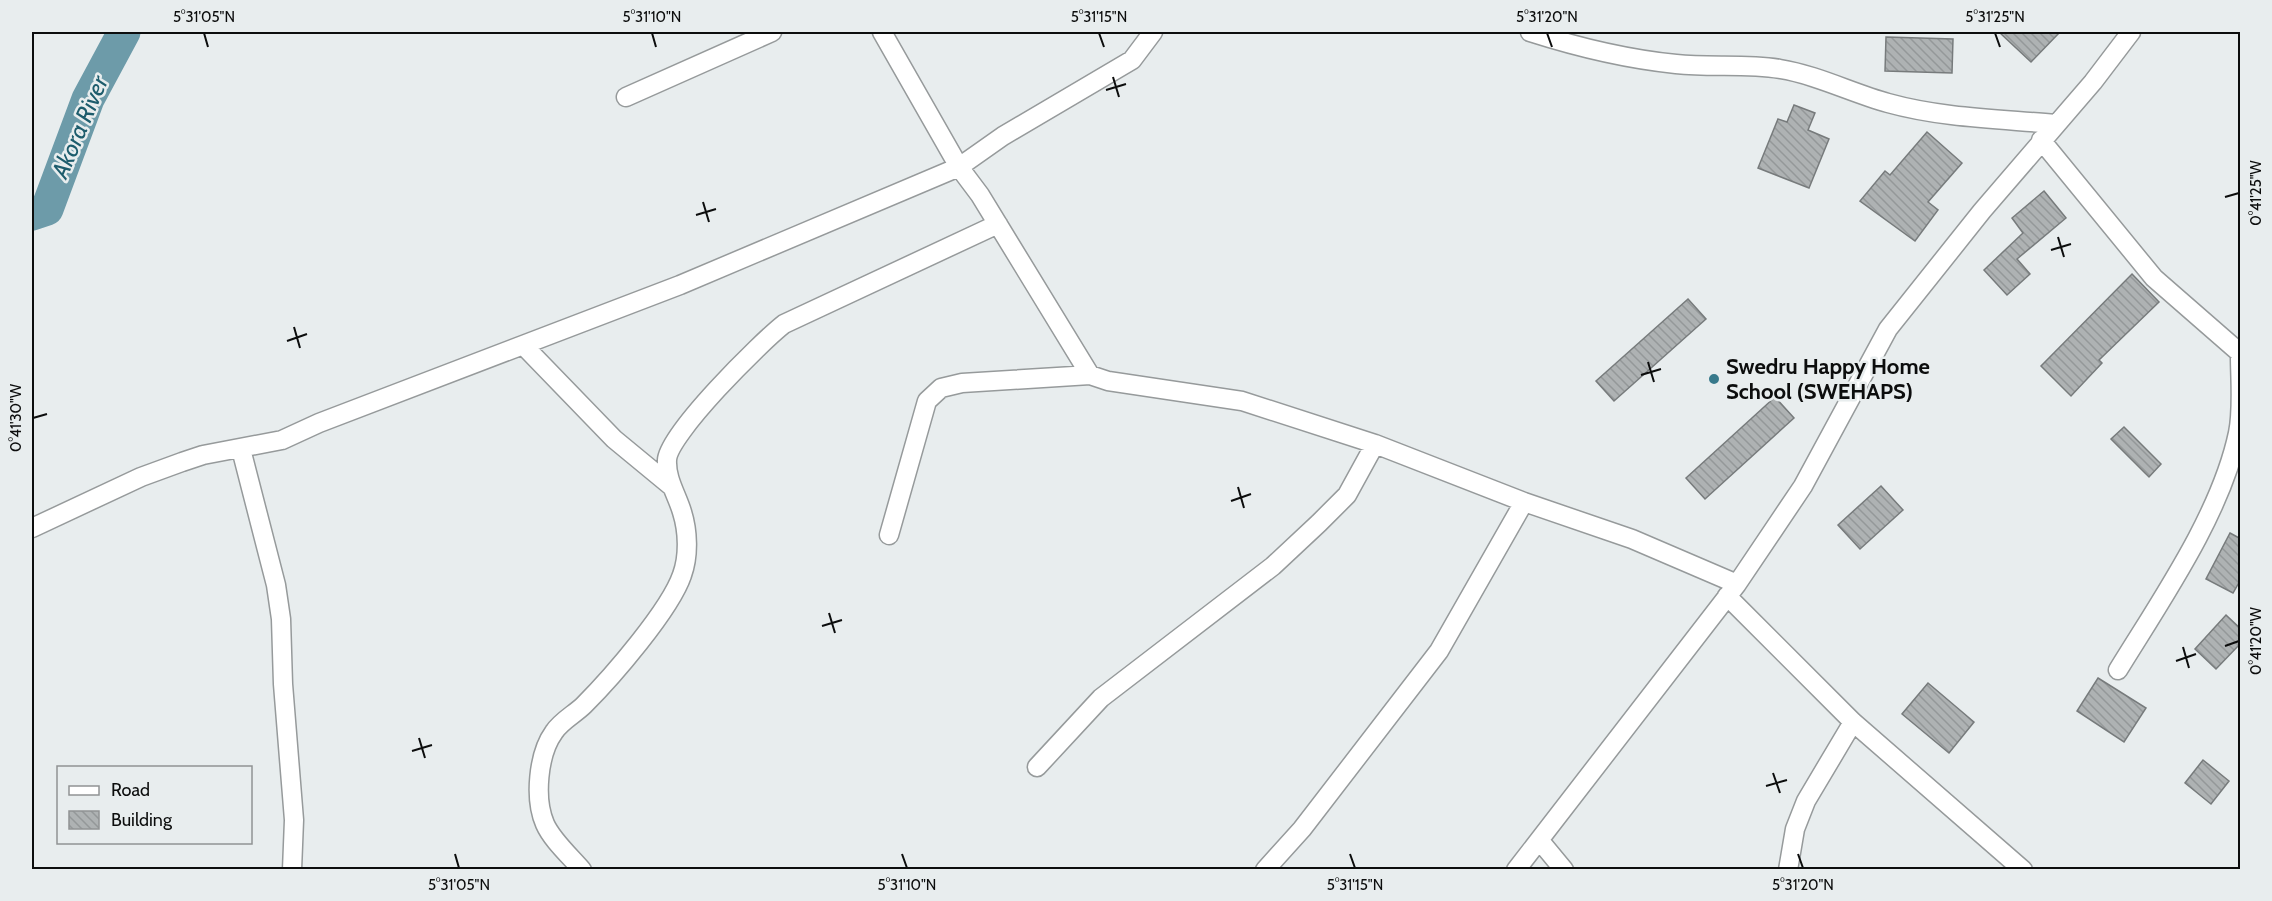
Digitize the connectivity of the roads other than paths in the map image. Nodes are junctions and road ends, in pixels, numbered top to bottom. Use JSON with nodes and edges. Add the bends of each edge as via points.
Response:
{"nodes":[{"id":1,"x":772,"y":32,"type":"edge"},
{"id":2,"x":882,"y":32,"type":"edge"},
{"id":3,"x":1153,"y":32,"type":"edge"},
{"id":4,"x":1530,"y":32,"type":"edge"},
{"id":5,"x":2131,"y":32,"type":"edge"},
{"id":6,"x":626,"y":96,"type":"dead end"},
{"id":7,"x":2055,"y":124,"type":"junction"},
{"id":8,"x":2042,"y":140,"type":"junction"},
{"id":9,"x":959,"y":167,"type":"junction"},
{"id":10,"x":998,"y":224,"type":"junction"},
{"id":11,"x":523,"y":345,"type":"junction"},
{"id":12,"x":2241,"y":354,"type":"edge"},
{"id":13,"x":1090,"y":375,"type":"junction"},
{"id":14,"x":1375,"y":444,"type":"junction"},
{"id":15,"x":242,"y":449,"type":"junction"},
{"id":16,"x":671,"y":486,"type":"junction"},
{"id":17,"x":1524,"y":502,"type":"junction"},
{"id":18,"x":32,"y":528,"type":"edge"},
{"id":19,"x":889,"y":535,"type":"dead end"},
{"id":20,"x":1732,"y":590,"type":"junction"},
{"id":21,"x":2118,"y":670,"type":"dead end"},
{"id":22,"x":1853,"y":722,"type":"junction"},
{"id":23,"x":1036,"y":766,"type":"dead end"},
{"id":24,"x":1540,"y":841,"type":"junction"},
{"id":25,"x":292,"y":870,"type":"edge"},
{"id":26,"x":582,"y":870,"type":"edge"},
{"id":27,"x":1265,"y":870,"type":"edge"},
{"id":28,"x":1516,"y":870,"type":"edge"},
{"id":29,"x":1564,"y":870,"type":"edge"},
{"id":30,"x":1788,"y":870,"type":"edge"},
{"id":31,"x":2023,"y":870,"type":"edge"}],
"edges":[{"from":1,"to":6,"type":"street"},
{"from":2,"to":9,"type":"street"},
{"from":3,"to":9,"type":"street","via":[[1132,60],[1003,136]]},
{"from":4,"to":7,"type":"street","via":[[1581,48],[1673,64],[1750,64],[1793,71],[1919,110]]},
{"from":5,"to":7,"type":"street"},
{"from":7,"to":8,"type":"street"},
{"from":8,"to":12,"type":"street","via":[[2154,278]]},
{"from":8,"to":20,"type":"street","via":[[1888,329],[1803,486]]},
{"from":9,"to":10,"type":"street"},
{"from":9,"to":11,"type":"street","via":[[680,285]]},
{"from":10,"to":13,"type":"street"},
{"from":10,"to":16,"type":"street","via":[[784,324],[761,342],[681,432],[667,459]]},
{"from":11,"to":15,"type":"street","via":[[282,440]]},
{"from":11,"to":16,"type":"street","via":[[614,439]]},
{"from":12,"to":21,"type":"street","via":[[2238,432],[2217,496],[2175,578]]},
{"from":13,"to":14,"type":"street","via":[[1242,401]]},
{"from":13,"to":19,"type":"street","via":[[962,383],[941,388],[927,401]]},
{"from":14,"to":17,"type":"street"},
{"from":14,"to":23,"type":"street","via":[[1347,495],[1319,524],[1273,566],[1101,698]]},
{"from":15,"to":18,"type":"street","via":[[203,454],[141,477]]},
{"from":15,"to":25,"type":"street","via":[[281,619],[294,820]]},
{"from":16,"to":26,"type":"street","via":[[683,513],[687,542],[683,573],[670,600],[622,661],[585,704],[554,732],[543,757],[538,795],[545,824]]},
{"from":17,"to":20,"type":"street","via":[[1632,539]]},
{"from":17,"to":27,"type":"street","via":[[1439,651],[1309,820]]},
{"from":20,"to":22,"type":"street"},
{"from":20,"to":24,"type":"street"},
{"from":22,"to":30,"type":"street","via":[[1806,801],[1795,830]]},
{"from":22,"to":31,"type":"street"},
{"from":24,"to":28,"type":"street"},
{"from":24,"to":29,"type":"street"}]}
